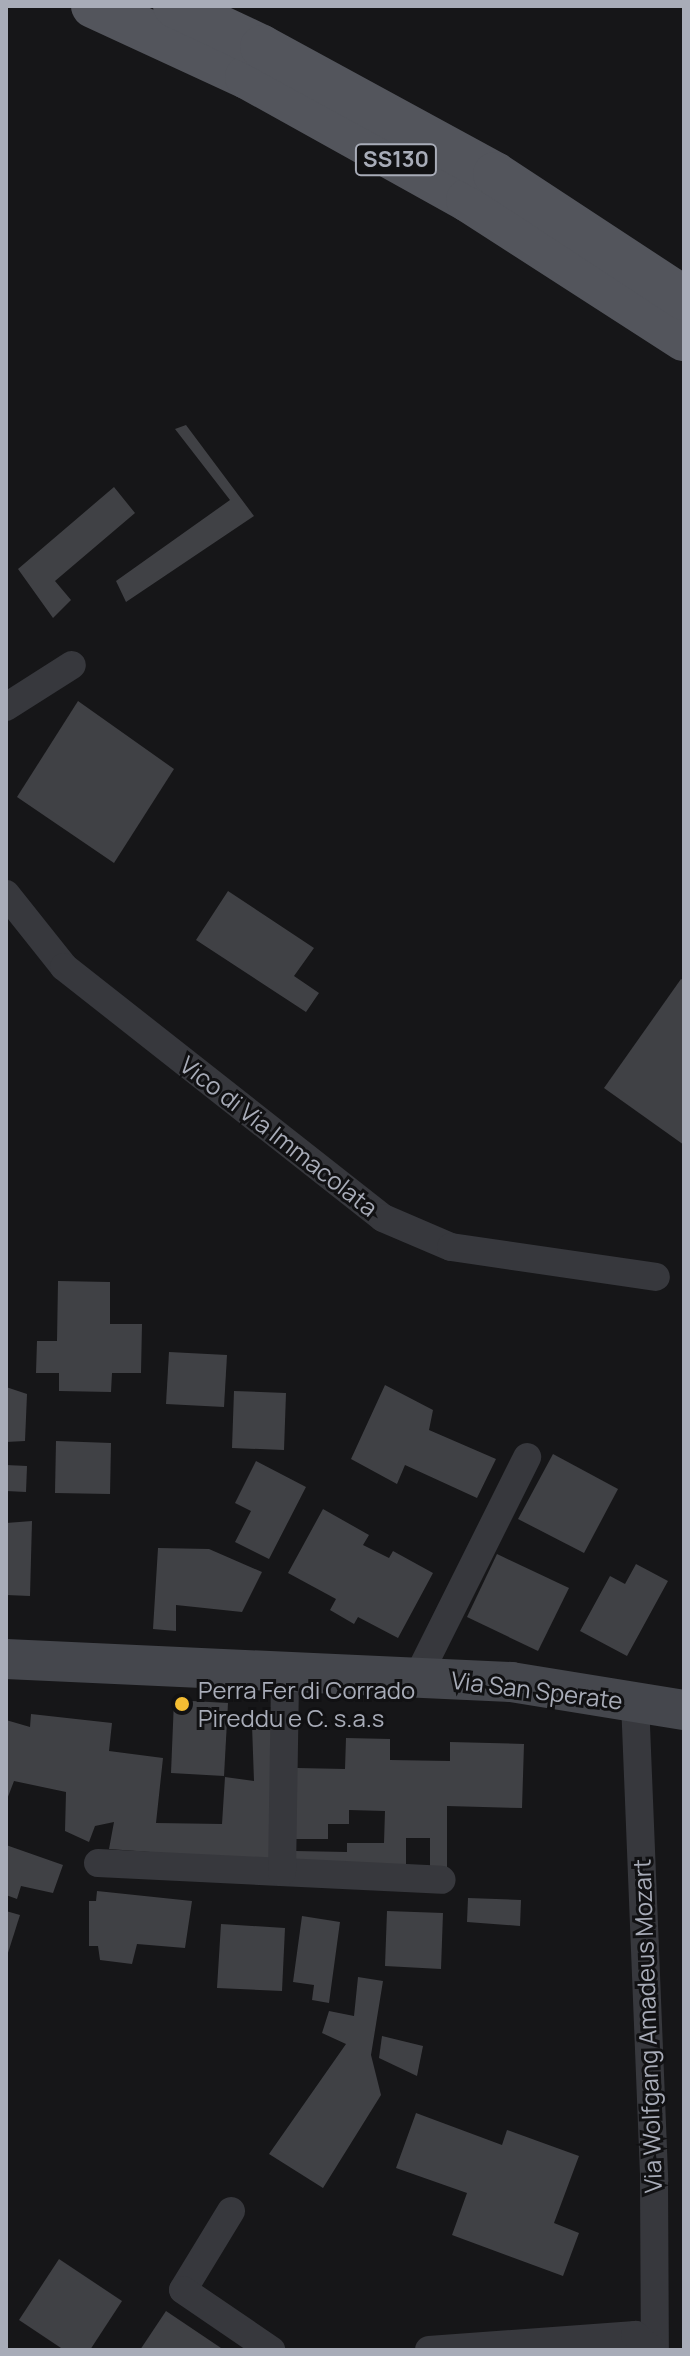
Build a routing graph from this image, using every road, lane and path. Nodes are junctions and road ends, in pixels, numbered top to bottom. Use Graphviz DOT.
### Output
graph roads {
  1 [pos="93,6"];
  2 [pos="175,6"];
  3 [pos="684,298"];
  4 [pos="684,339"];
  5 [pos="72,665"];
  6 [pos="6,707"];
  7 [pos="6,894"];
  8 [pos="656,1277"];
  9 [pos="527,1457"];
  10 [pos="6,1659"];
  11 [pos="285,1671"];
  12 [pos="417,1678"];
  13 [pos="635,1701"];
  14 [pos="684,1710"];
  15 [pos="98,1863"];
  16 [pos="282,1872"];
  17 [pos="442,1880"];
  18 [pos="231,2211"];
  19 [pos="271,2350"];
  20 [pos="429,2350"];
  21 [pos="654,2350"];
  1 -- 4 [label="main road, SS130"];
  2 -- 3 [label="main road, SS130"];
  5 -- 6 [label="street"];
  7 -- 8 [label="street, Vico di Via Immacolata"];
  9 -- 12 [label="street"];
  10 -- 11 [label="street, Via San Sperate"];
  11 -- 12 [label="street, Via San Sperate"];
  11 -- 16 [label="street"];
  12 -- 13 [label="street, Via San Sperate"];
  13 -- 14 [label="street, Via San Sperate"];
  13 -- 21 [label="street, Via Wolfgang Amadeus Mozart"];
  15 -- 16 [label="street"];
  16 -- 17 [label="street"];
  18 -- 19 [label="street"];
  20 -- 21 [label="street"];
}
